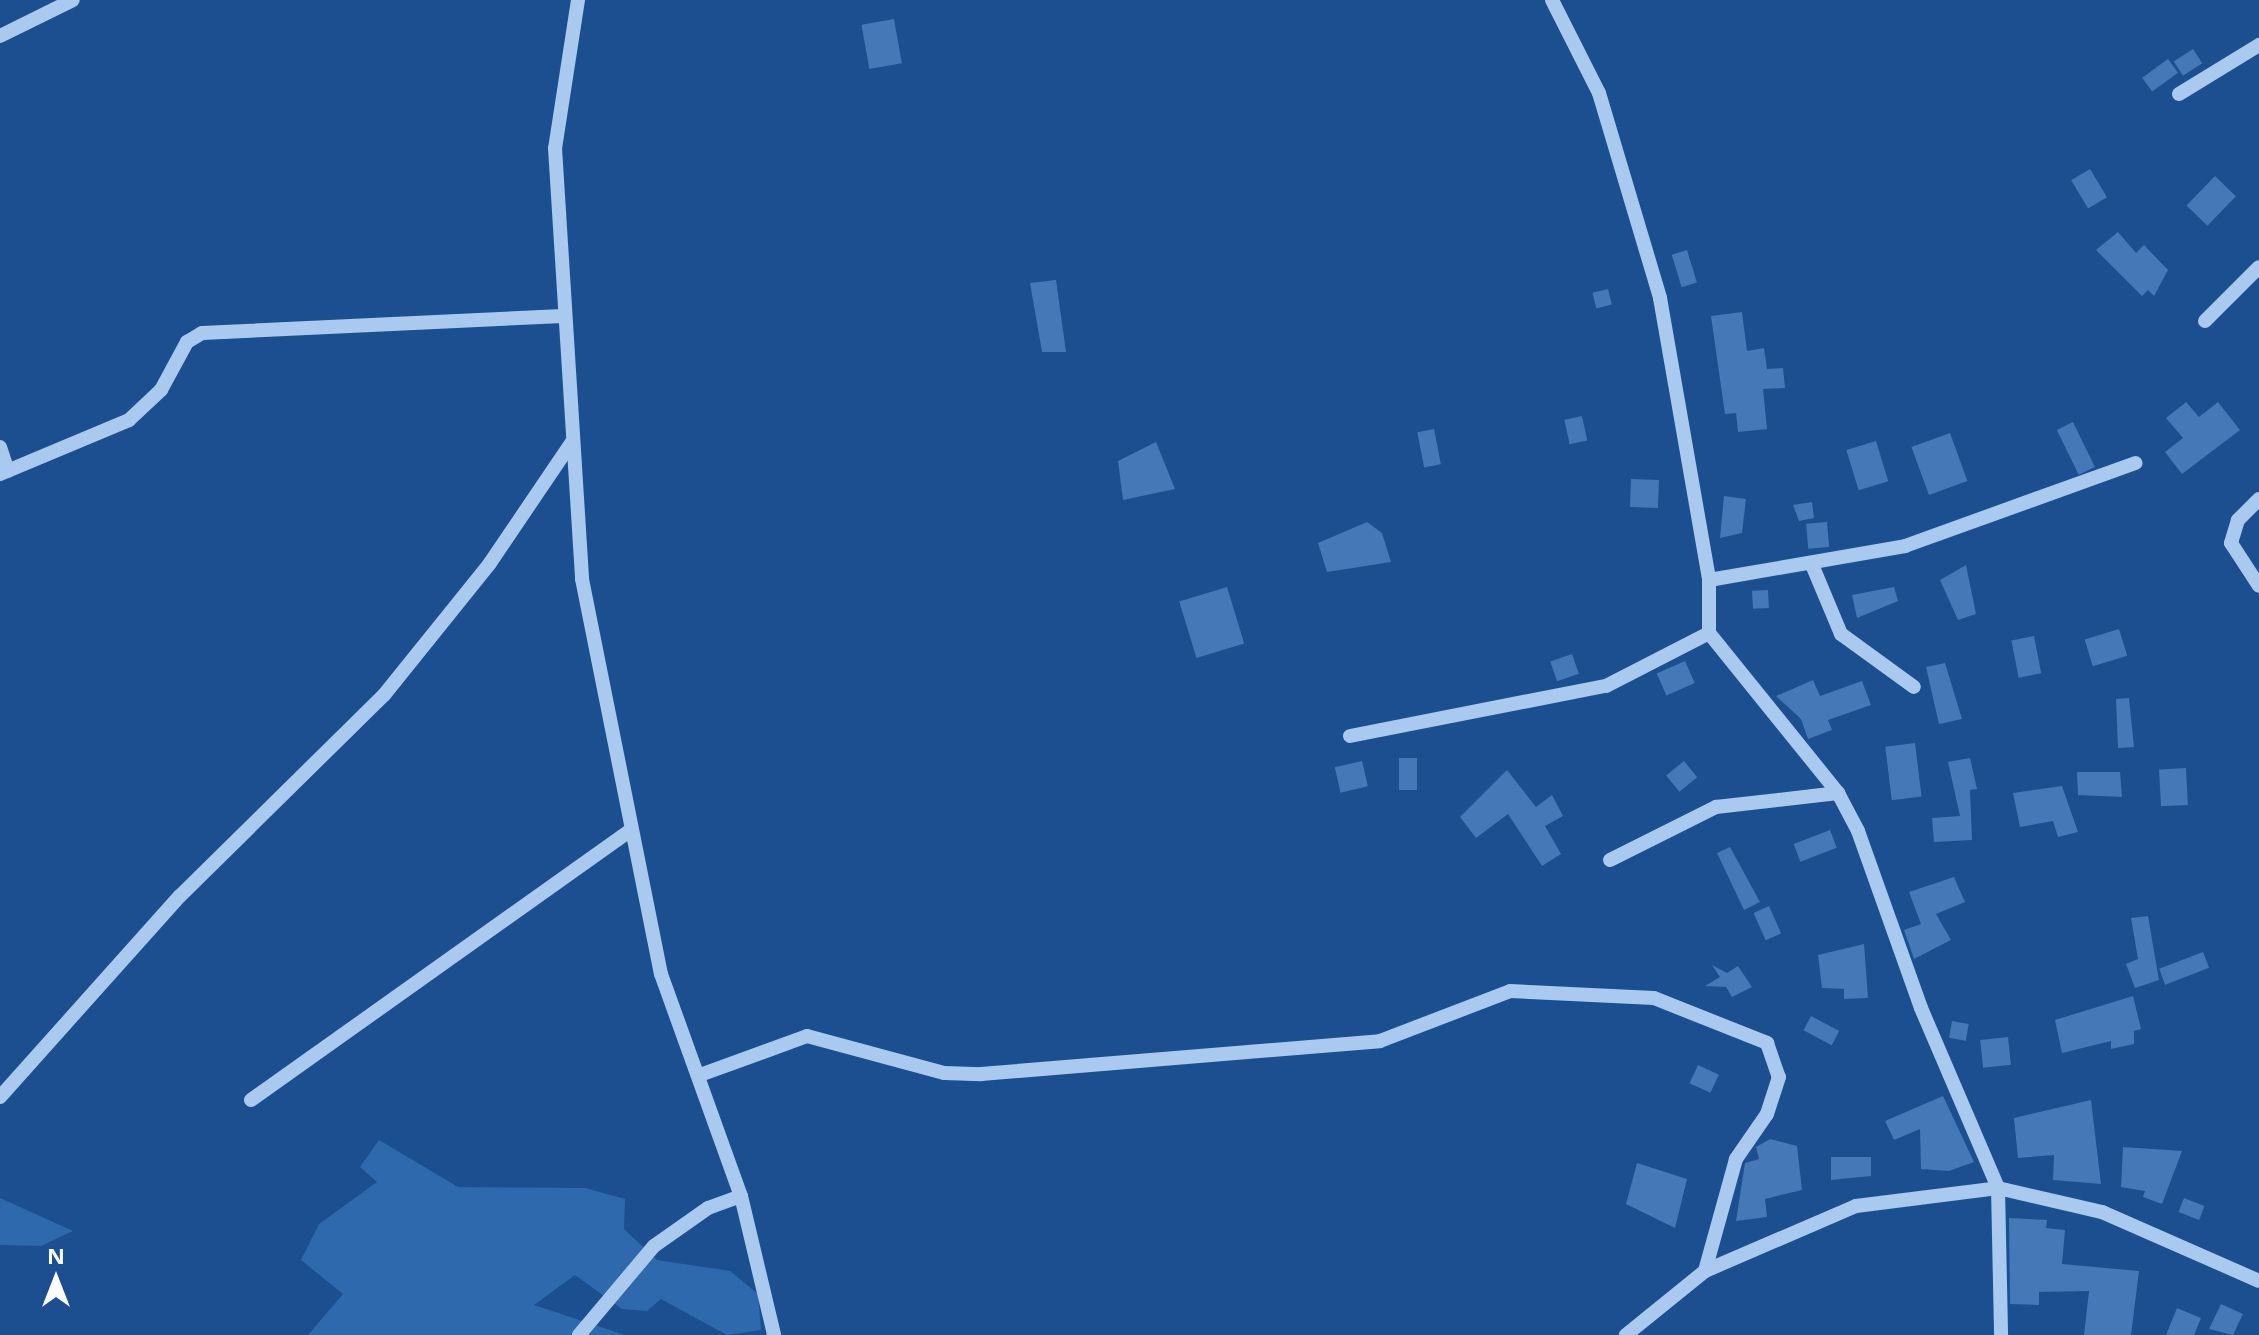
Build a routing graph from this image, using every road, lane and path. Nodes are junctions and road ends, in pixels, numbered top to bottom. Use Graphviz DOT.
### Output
graph roads {
  1 [pos="73,0"];
  2 [pos="578,0"];
  3 [pos="1552,0"];
  4 [pos="0,36"];
  5 [pos="2259,45"];
  6 [pos="2179,94"];
  7 [pos="2259,267"];
  8 [pos="563,316"];
  9 [pos="2205,321"];
  10 [pos="572,442"];
  11 [pos="0,447"];
  12 [pos="2135,463"];
  13 [pos="4,472"];
  14 [pos="2259,499"];
  15 [pos="1813,567"];
  16 [pos="1709,580"];
  17 [pos="2259,586"];
  18 [pos="1709,633"];
  19 [pos="1914,687"];
  20 [pos="1350,736"];
  21 [pos="1838,793"];
  22 [pos="628,832"];
  23 [pos="1610,860"];
  24 [pos="700,1075"];
  25 [pos="0,1097"];
  26 [pos="251,1100"];
  27 [pos="1998,1188"];
  28 [pos="741,1196"];
  29 [pos="1705,1271"];
  30 [pos="2259,1281"];
  31 [pos="579,1335"];
  32 [pos="774,1335"];
  33 [pos="1626,1335"];
  34 [pos="2001,1335"];
  1 -- 4 [label="street"];
  2 -- 8 [label="street"];
  3 -- 16 [label="street"];
  5 -- 6 [label="street"];
  7 -- 9 [label="street"];
  8 -- 10 [label="street"];
  8 -- 13 [label="street"];
  10 -- 22 [label="street"];
  10 -- 25 [label="street"];
  11 -- 13 [label="street"];
  12 -- 15 [label="street"];
  14 -- 17 [label="street"];
  15 -- 16 [label="street"];
  15 -- 19 [label="street"];
  16 -- 18 [label="street"];
  18 -- 20 [label="street"];
  18 -- 21 [label="street"];
  21 -- 23 [label="street"];
  21 -- 27 [label="street"];
  22 -- 24 [label="street"];
  22 -- 26 [label="street"];
  24 -- 28 [label="street"];
  24 -- 29 [label="street"];
  27 -- 29 [label="street"];
  27 -- 30 [label="street"];
  27 -- 34 [label="street"];
  28 -- 31 [label="street"];
  28 -- 32 [label="street"];
  29 -- 33 [label="street"];
}
